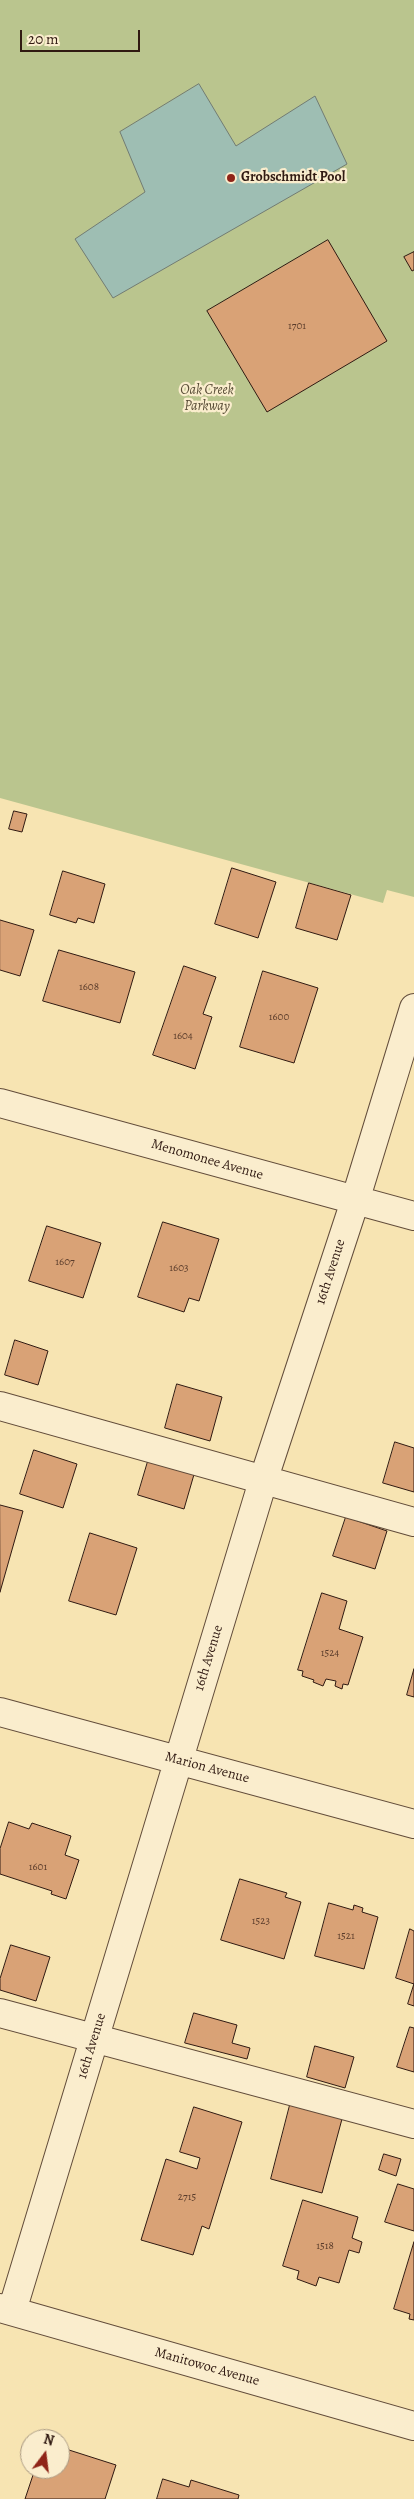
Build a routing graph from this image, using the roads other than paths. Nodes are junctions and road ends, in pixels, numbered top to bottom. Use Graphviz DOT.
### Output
graph roads {
  1 [pos="414,1008"];
  2 [pos="0,1103"];
  3 [pos="355,1200"];
  4 [pos="414,1216"];
  5 [pos="0,1406"];
  6 [pos="263,1481"];
  7 [pos="414,1522"];
  8 [pos="0,1712"];
  9 [pos="179,1760"];
  10 [pos="414,1824"];
  11 [pos="0,2014"];
  12 [pos="94,2039"];
  13 [pos="414,2124"];
  14 [pos="6,2310"];
  15 [pos="414,2426"];
  1 -- 3 [label="street, 16th Avenue"];
  2 -- 3 [label="street, Menomonee Avenue"];
  3 -- 4 [label="street, Menomonee Avenue"];
  3 -- 6 [label="street, 16th Avenue"];
  5 -- 6 [label="street"];
  6 -- 7 [label="street"];
  6 -- 9 [label="street, 16th Avenue"];
  8 -- 9 [label="street, Marion Avenue"];
  9 -- 10 [label="street, Marion Avenue"];
  9 -- 12 [label="street, 16th Avenue"];
  11 -- 12 [label="street"];
  12 -- 13 [label="street"];
  12 -- 14 [label="street, 16th Avenue"];
  14 -- 15 [label="street, Manitowoc Avenue"];
}
